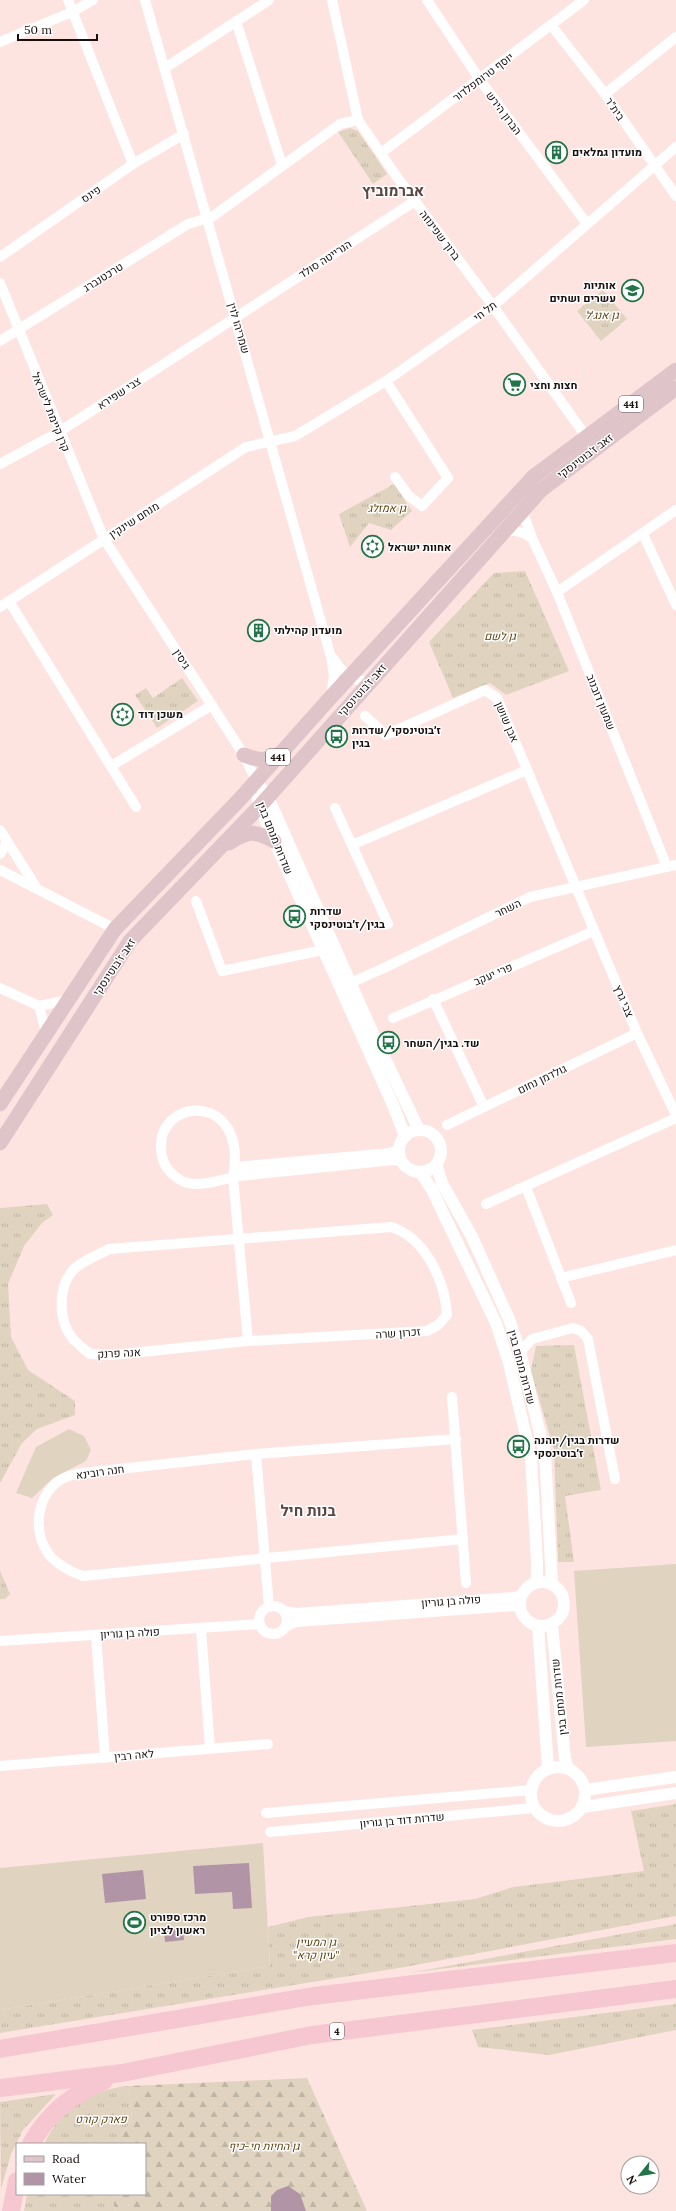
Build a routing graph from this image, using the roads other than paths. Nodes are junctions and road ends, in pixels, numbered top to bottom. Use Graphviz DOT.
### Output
graph roads {
  1 [pos="68,0"];
  2 [pos="93,0"];
  3 [pos="145,0"];
  4 [pos="269,0"];
  5 [pos="332,0"];
  6 [pos="427,0"];
  7 [pos="584,0"];
  8 [pos="72,12"];
  9 [pos="236,21"];
  10 [pos="551,25"];
  11 [pos="676,37"];
  12 [pos="0,42"];
  13 [pos="165,68"];
  14 [pos="480,80"];
  15 [pos="605,94"];
  16 [pos="358,120"];
  17 [pos="184,134"];
  18 [pos="676,147"];
  19 [pos="381,152"];
  20 [pos="133,164"];
  21 [pos="282,165"];
  22 [pos="653,165"];
  23 [pos="676,196"];
  24 [pos="415,201"];
  25 [pos="208,218"];
  26 [pos="587,224"];
  27 [pos="0,257"];
  28 [pos="0,283"];
  29 [pos="493,306"];
  30 [pos="236,316"];
  31 [pos="18,329"];
  32 [pos="0,341"];
  33 [pos="676,370"];
  34 [pos="386,381"];
  35 [pos="676,388"];
  36 [pos="59,432"];
  37 [pos="272,441"];
  38 [pos="590,443"];
  39 [pos="0,464"];
  40 [pos="395,477"];
  41 [pos="522,510"];
  42 [pos="676,510"];
  43 [pos="501,534"];
  44 [pos="643,534"];
  45 [pos="532,538"];
  46 [pos="104,539"];
  47 [pos="557,592"];
  48 [pos="9,601"];
  49 [pos="676,605"];
  50 [pos="0,607"];
  51 [pos="331,657"];
  52 [pos="349,677"];
  53 [pos="370,681"];
  54 [pos="331,697"];
  55 [pos="212,705"];
  56 [pos="365,716"];
  57 [pos="282,752"];
  58 [pos="244,755"];
  59 [pos="111,766"];
  60 [pos="527,770"];
  61 [pos="256,782"];
  62 [pos="264,802"];
  63 [pos="136,807"];
  64 [pos="335,808"];
  65 [pos="0,830"];
  66 [pos="274,841"];
  67 [pos="8,842"];
  68 [pos="352,845"];
  69 [pos="215,853"];
  70 [pos="0,854"];
  71 [pos="672,866"];
  72 [pos="0,870"];
  73 [pos="575,886"];
  74 [pos="36,887"];
  75 [pos="196,901"];
  76 [pos="388,924"];
  77 [pos="115,929"];
  78 [pos="594,931"];
  79 [pos="323,950"];
  80 [pos="350,983"];
  81 [pos="0,988"];
  82 [pos="433,999"];
  83 [pos="68,1000"];
  84 [pos="39,1006"];
  85 [pos="393,1018"];
  86 [pos="46,1032"];
  87 [pos="637,1033"];
  88 [pos="0,1104"];
  89 [pos="484,1107"];
  90 [pos="676,1115"];
  91 [pos="676,1118"];
  92 [pos="447,1125"];
  93 [pos="420,1130"];
  94 [pos="405,1136"];
  95 [pos="0,1143"];
  96 [pos="399,1156"];
  97 [pos="436,1165"];
  98 [pos="235,1167"];
  99 [pos="421,1173"];
  100 [pos="233,1177"];
  101 [pos="540,1180"];
  102 [pos="526,1187"];
  103 [pos="532,1202"];
  104 [pos="486,1204"];
  105 [pos="239,1239"];
  106 [pos="676,1250"];
  107 [pos="561,1278"];
  108 [pos="571,1303"];
  109 [pos="514,1334"];
  110 [pos="532,1339"];
  111 [pos="248,1341"];
  112 [pos="520,1352"];
  113 [pos="452,1397"];
  114 [pos="456,1439"];
  115 [pos="256,1454"];
  116 [pos="615,1479"];
  117 [pos="463,1539"];
  118 [pos="265,1557"];
  119 [pos="537,1582"];
  120 [pos="466,1583"];
  121 [pos="552,1584"];
  122 [pos="522,1594"];
  123 [pos="269,1607"];
  124 [pos="520,1607"];
  125 [pos="284,1611"];
  126 [pos="260,1624"];
  127 [pos="552,1625"];
  128 [pos="286,1626"];
  129 [pos="538,1626"];
  130 [pos="201,1629"];
  131 [pos="96,1635"];
  132 [pos="0,1642"];
  133 [pos="268,1744"];
  134 [pos="210,1749"];
  135 [pos="105,1758"];
  136 [pos="0,1766"];
  137 [pos="548,1768"];
  138 [pos="568,1768"];
  139 [pos="676,1777"];
  140 [pos="531,1790"];
  141 [pos="585,1790"];
  142 [pos="676,1793"];
  143 [pos="583,1806"];
  144 [pos="534,1808"];
  145 [pos="266,1812"];
  146 [pos="270,1832"];
  147 [pos="676,1953"];
  148 [pos="676,1989"];
  149 [pos="0,2049"];
  150 [pos="122,2073"];
  151 [pos="0,2088"];
  152 [pos="31,2143"];
  153 [pos="16,2186"];
  154 [pos="11,2211"];
  1 -- 8 [label="street"];
  2 -- 8 [label="street"];
  3 -- 13 [label="street, שמריהו לוין"];
  4 -- 9 [label="street"];
  5 -- 16 [label="street, ברוך שפינוזה"];
  6 -- 14 [label="street, הברון הירש"];
  7 -- 10 [label="street, יוסף טרומפלדור"];
  8 -- 12 [label="street"];
  8 -- 20 [label="street"];
  9 -- 13 [label="street"];
  9 -- 21 [label="street"];
  10 -- 14 [label="street, יוסף טרומפלדור"];
  10 -- 15 [label="street, בית\"ר"];
  11 -- 15 [label="street"];
  13 -- 17 [label="street, שמריהו לוין"];
  14 -- 19 [label="street, יוסף טרומפלדור"];
  14 -- 26 [label="street, הברון הירש"];
  15 -- 22 [label="street, בית\"ר"];
  16 -- 19 [label="street, ברוך שפינוזה"];
  16 -- 21 [label="street, טרכטנברג"];
  17 -- 20 [label="street, פינס"];
  17 -- 25 [label="street, שמריהו לוין"];
  18 -- 22 [label="street, תל חי"];
  19 -- 24 [label="street, ברוך שפינוזה"];
  20 -- 27 [label="street, פינס"];
  21 -- 25 [label="street, טרכטנברג"];
  22 -- 23 [label="street, בית\"ר"];
  22 -- 26 [label="street, תל חי"];
  24 -- 29 [label="street, ברוך שפינוזה"];
  24 -- 30 [label="street, הנרייטה סולד"];
  25 -- 30 [label="street, שמריהו לוין"];
  25 -- 31 [label="street, טרכטנברג"];
  26 -- 29 [label="street, תל חי"];
  28 -- 31 [label="street, קרן קיימת לישראל"];
  29 -- 34 [label="street, תל חי"];
  29 -- 38 [label="street, ברוך שפינוזה"];
  30 -- 36 [label="street, צבי שפירא"];
  30 -- 37 [label="street, שמריהו לוין"];
  31 -- 32 [label="street, טרכטנברג"];
  31 -- 36 [label="street, קרן קיימת לישראל"];
  33 -- 38 [label="main road, זאב ז'בוטינסקי / 441"];
  34 -- 37 [label="street, תל חי"];
  34 -- 40 [label="street"];
  35 -- 38 [label="main road, זאב ז'בוטינסקי / 441"];
  36 -- 39 [label="street, צבי שפירא"];
  36 -- 46 [label="street, קרן קיימת לישראל"];
  37 -- 46 [label="street, מנחם שינקין"];
  37 -- 51 [label="street, שמריהו לוין"];
  38 -- 41 [label="main road, זאב ז'בוטינסקי / 441"];
  38 -- 52 [label="main road, זאב ז'בוטינסקי / 441"];
  41 -- 43 [label="main road, זאב ז'בוטינסקי / 441"];
  41 -- 45 [label="street, שמעון דובנוב"];
  42 -- 44 [label="street"];
  43 -- 45 [label="street"];
  43 -- 53 [label="main road, זאב ז'בוטינסקי / 441"];
  44 -- 47 [label="street"];
  44 -- 49 [label="street"];
  45 -- 47 [label="street, שמעון דובנוב"];
  46 -- 48 [label="street, מנחם שינקין"];
  46 -- 55 [label="street, גיסין"];
  47 -- 71 [label="street, שמעון דובנוב"];
  48 -- 50 [label="street, מנחם שינקין"];
  48 -- 59 [label="street"];
  51 -- 52 [label="street, שמריהו לוין"];
  51 -- 54 [label="street, שמריהו לוין"];
  52 -- 53 [label="street"];
  52 -- 54 [label="main road, זאב ז'בוטינסקי / 441"];
  53 -- 62 [label="main road, זאב ז'בוטינסקי / 441"];
  54 -- 57 [label="main road, זאב ז'בוטינסקי / 441"];
  55 -- 58 [label="street, גיסין"];
  55 -- 59 [label="street"];
  56 -- 60 [label="street, אבן שושן"];
  57 -- 58 [label="main road"];
  57 -- 61 [label="main road, זאב ז'בוטינסקי / 441"];
  58 -- 61 [label="street, גיסין"];
  59 -- 63 [label="street"];
  60 -- 68 [label="street"];
  60 -- 73 [label="street, אבן שושן"];
  61 -- 62 [label="street, שדרות מנחם בגין"];
  61 -- 77 [label="main road, זאב ז'בוטינסקי / 441"];
  62 -- 66 [label="street, שדרות מנחם בגין"];
  62 -- 69 [label="main road, זאב ז'בוטינסקי / 441"];
  62 -- 80 [label="street, שדרות מנחם בגין"];
  64 -- 68 [label="street"];
  65 -- 67 [label="street"];
  66 -- 69 [label="main road"];
  66 -- 79 [label="street, שדרות מנחם בגין"];
  67 -- 70 [label="street"];
  67 -- 74 [label="street"];
  68 -- 76 [label="street"];
  69 -- 95 [label="main road, זאב ז'בוטינסקי / 441"];
  71 -- 73 [label="street, השחר"];
  72 -- 74 [label="street"];
  73 -- 78 [label="street, צבי גרץ"];
  73 -- 80 [label="street, השחר"];
  74 -- 77 [label="street"];
  75 -- 79 [label="street"];
  77 -- 83 [label="main road, זאב ז'בוטינסקי / 441"];
  78 -- 82 [label="street, פרי יעקב"];
  78 -- 87 [label="street, צבי גרץ"];
  79 -- 94 [label="street, שדרות מנחם בגין"];
  80 -- 93 [label="street, שדרות מנחם בגין"];
  81 -- 84 [label="street"];
  82 -- 85 [label="street, פרי יעקב"];
  82 -- 89 [label="street"];
  83 -- 84 [label="street"];
  83 -- 86 [label="main road, זאב ז'בוטינסקי / 441"];
  84 -- 86 [label="street"];
  86 -- 88 [label="main road, זאב ז'בוטינסקי / 441"];
  87 -- 89 [label="street, גולדמן נחום"];
  87 -- 90 [label="street, צבי גרץ"];
  89 -- 92 [label="street, גולדמן נחום"];
  91 -- 101 [label="street"];
  93 -- 94 [label="street"];
  93 -- 97 [label="street"];
  94 -- 96 [label="street"];
  96 -- 98 [label="street"];
  96 -- 99 [label="street"];
  96 -- 100 [label="street"];
  97 -- 99 [label="street"];
  97 -- 109 [label="street, שדרות מנחם בגין"];
  98 -- 100 [label="street"];
  98 -- 100 [label="street"];
  99 -- 119 [label="street, שדרות מנחם בגין"];
  100 -- 105 [label="street"];
  101 -- 102 [label="street"];
  101 -- 103 [label="street"];
  102 -- 103 [label="street"];
  102 -- 104 [label="street"];
  103 -- 107 [label="street"];
  105 -- 111 [label="street"];
  105 -- 111 [label="street, אנה פרנק"];
  105 -- 111 [label="street, זכרון שרה"];
  106 -- 107 [label="street"];
  107 -- 108 [label="street"];
  109 -- 110 [label="street"];
  109 -- 112 [label="street, שדרות מנחם בגין"];
  110 -- 112 [label="street"];
  110 -- 116 [label="street"];
  112 -- 121 [label="street, שדרות מנחם בגין"];
  113 -- 114 [label="street"];
  114 -- 115 [label="street, חנה רובינא"];
  114 -- 117 [label="street"];
  115 -- 118 [label="street"];
  115 -- 118 [label="street, חנה רובינא"];
  117 -- 118 [label="street, חנה רובינא"];
  117 -- 120 [label="street"];
  118 -- 123 [label="street"];
  119 -- 121 [label="street"];
  119 -- 122 [label="street"];
  121 -- 127 [label="street"];
  122 -- 124 [label="street"];
  122 -- 125 [label="street, פולה בן גוריון"];
  123 -- 125 [label="street"];
  123 -- 126 [label="street"];
  124 -- 128 [label="street, פולה בן גוריון"];
  124 -- 129 [label="street"];
  125 -- 128 [label="street"];
  126 -- 128 [label="street"];
  126 -- 130 [label="street, פולה בן גוריון"];
  127 -- 129 [label="street"];
  127 -- 138 [label="street, שדרות מנחם בגין"];
  129 -- 137 [label="street, שדרות מנחם בגין"];
  130 -- 131 [label="street, פולה בן גוריון"];
  130 -- 134 [label="street"];
  131 -- 132 [label="street, פולה בן גוריון"];
  131 -- 135 [label="street"];
  133 -- 134 [label="street, לאה רבין"];
  134 -- 135 [label="street, לאה רבין"];
  135 -- 136 [label="street, לאה רבין"];
  137 -- 138 [label="street"];
  137 -- 140 [label="street"];
  138 -- 141 [label="street"];
  139 -- 141 [label="street"];
  140 -- 144 [label="street"];
  140 -- 145 [label="street, שדרות דוד בן גוריון"];
  141 -- 143 [label="street"];
  142 -- 143 [label="street"];
  143 -- 144 [label="street"];
  144 -- 146 [label="street, שדרות דוד בן גוריון"];
  147 -- 149 [label="highway"];
  148 -- 150 [label="highway, 4"];
  150 -- 151 [label="highway, 4"];
  150 -- 152 [label="highway"];
  153 -- 154 [label="highway"];
}
